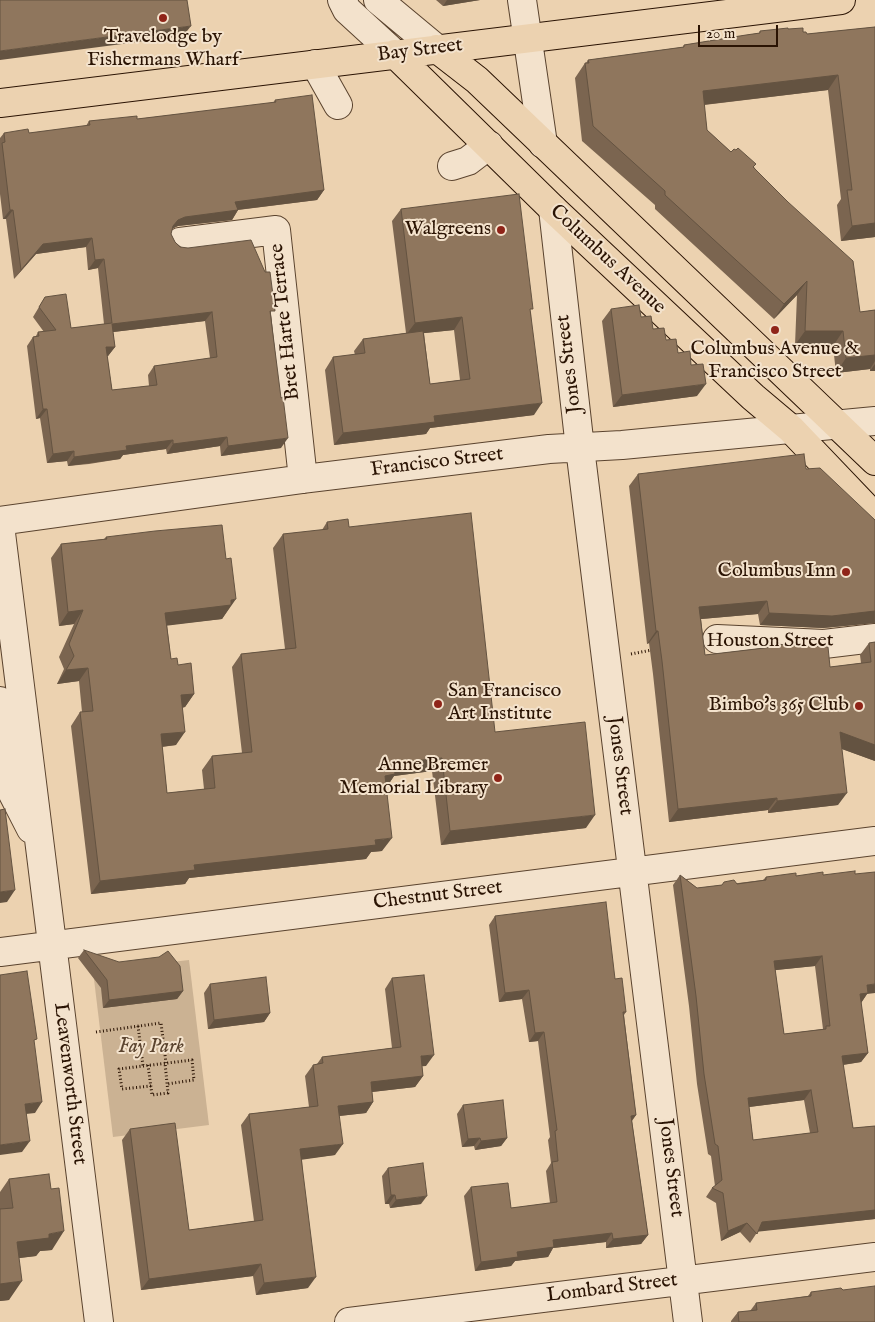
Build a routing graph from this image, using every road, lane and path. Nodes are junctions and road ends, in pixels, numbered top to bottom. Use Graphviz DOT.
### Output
graph roads {
  1 [pos="342,0"];
  2 [pos="378,0"];
  3 [pos="522,0"];
  4 [pos="840,0"];
  5 [pos="527,38"];
  6 [pos="437,49"];
  7 [pos="396,54"];
  8 [pos="315,64"];
  9 [pos="0,103"];
  10 [pos="338,105"];
  11 [pos="543,144"];
  12 [pos="489,145"];
  13 [pos="452,166"];
  14 [pos="552,209"];
  15 [pos="180,242"];
  16 [pos="875,421"];
  17 [pos="837,426"];
  18 [pos="791,429"];
  19 [pos="580,448"];
  20 [pos="875,461"];
  21 [pos="303,479"];
  22 [pos="875,517"];
  23 [pos="0,521"];
  24 [pos="0,525"];
  25 [pos="875,638"];
  26 [pos="717,639"];
  27 [pos="654,650"];
  28 [pos="606,658"];
  29 [pos="0,701"];
  30 [pos="875,841"];
  31 [pos="40,846"];
  32 [pos="633,872"];
  33 [pos="52,945"];
  34 [pos="0,952"];
  35 [pos="138,1026"];
  36 [pos="96,1032"];
  37 [pos="165,1063"];
  38 [pos="148,1065"];
  39 [pos="143,1066"];
  40 [pos="167,1084"];
  41 [pos="151,1086"];
  42 [pos="875,1257"];
  43 [pos="683,1280"];
  44 [pos="99,1322"];
  45 [pos="349,1322"];
  46 [pos="688,1322"];
  1 -- 7 [label="street, Columbus Avenue"];
  2 -- 6 [label="street, Columbus Avenue"];
  3 -- 5 [label="street"];
  4 -- 5 [label="main road, Bay Street"];
  5 -- 6 [label="main road, Bay Street"];
  5 -- 11 [label="street"];
  6 -- 7 [label="main road, Bay Street"];
  6 -- 11 [label="main road, Columbus Avenue"];
  7 -- 8 [label="main road, Bay Street"];
  7 -- 12 [label="main road, Columbus Avenue"];
  8 -- 9 [label="main road, Bay Street"];
  8 -- 10 [label="street"];
  11 -- 17 [label="main road, Columbus Avenue"];
  12 -- 13 [label="street"];
  12 -- 14 [label="main road, Columbus Avenue"];
  14 -- 18 [label="main road, Columbus Avenue"];
  14 -- 19 [label="street, Jones Street"];
  15 -- 21 [label="street, Bret Harte Terrace"];
  16 -- 17 [label="street, Francisco Street"];
  17 -- 18 [label="street, Francisco Street"];
  17 -- 20 [label="main road, Columbus Avenue"];
  18 -- 19 [label="street, Francisco Street"];
  18 -- 22 [label="main road, Columbus Avenue"];
  19 -- 21 [label="street, Francisco Street"];
  19 -- 28 [label="street, Jones Street"];
  21 -- 23 [label="street, Francisco Street"];
  24 -- 31 [label="street, Leavenworth Street"];
  25 -- 26 [label="street, Houston Street"];
  27 -- 28 [label="path"];
  28 -- 32 [label="street, Jones Street"];
  29 -- 31 [label="street, Leavenworth Street"];
  30 -- 32 [label="street, Chestnut Street"];
  31 -- 33 [label="street, Leavenworth Street"];
  32 -- 33 [label="street, Chestnut Street"];
  32 -- 43 [label="street, Jones Street"];
  33 -- 34 [label="street, Chestnut Street"];
  33 -- 44 [label="street, Leavenworth Street"];
  35 -- 36 [label="path"];
  35 -- 37 [label="path"];
  35 -- 39 [label="path"];
  37 -- 38 [label="path"];
  37 -- 40 [label="path"];
  37 -- 40 [label="path"];
  38 -- 39 [label="path"];
  38 -- 41 [label="path"];
  39 -- 41 [label="path"];
  40 -- 41 [label="path"];
  42 -- 43 [label="street, Lombard Street"];
  43 -- 45 [label="street, Lombard Street"];
  43 -- 46 [label="street, Jones Street"];
}
